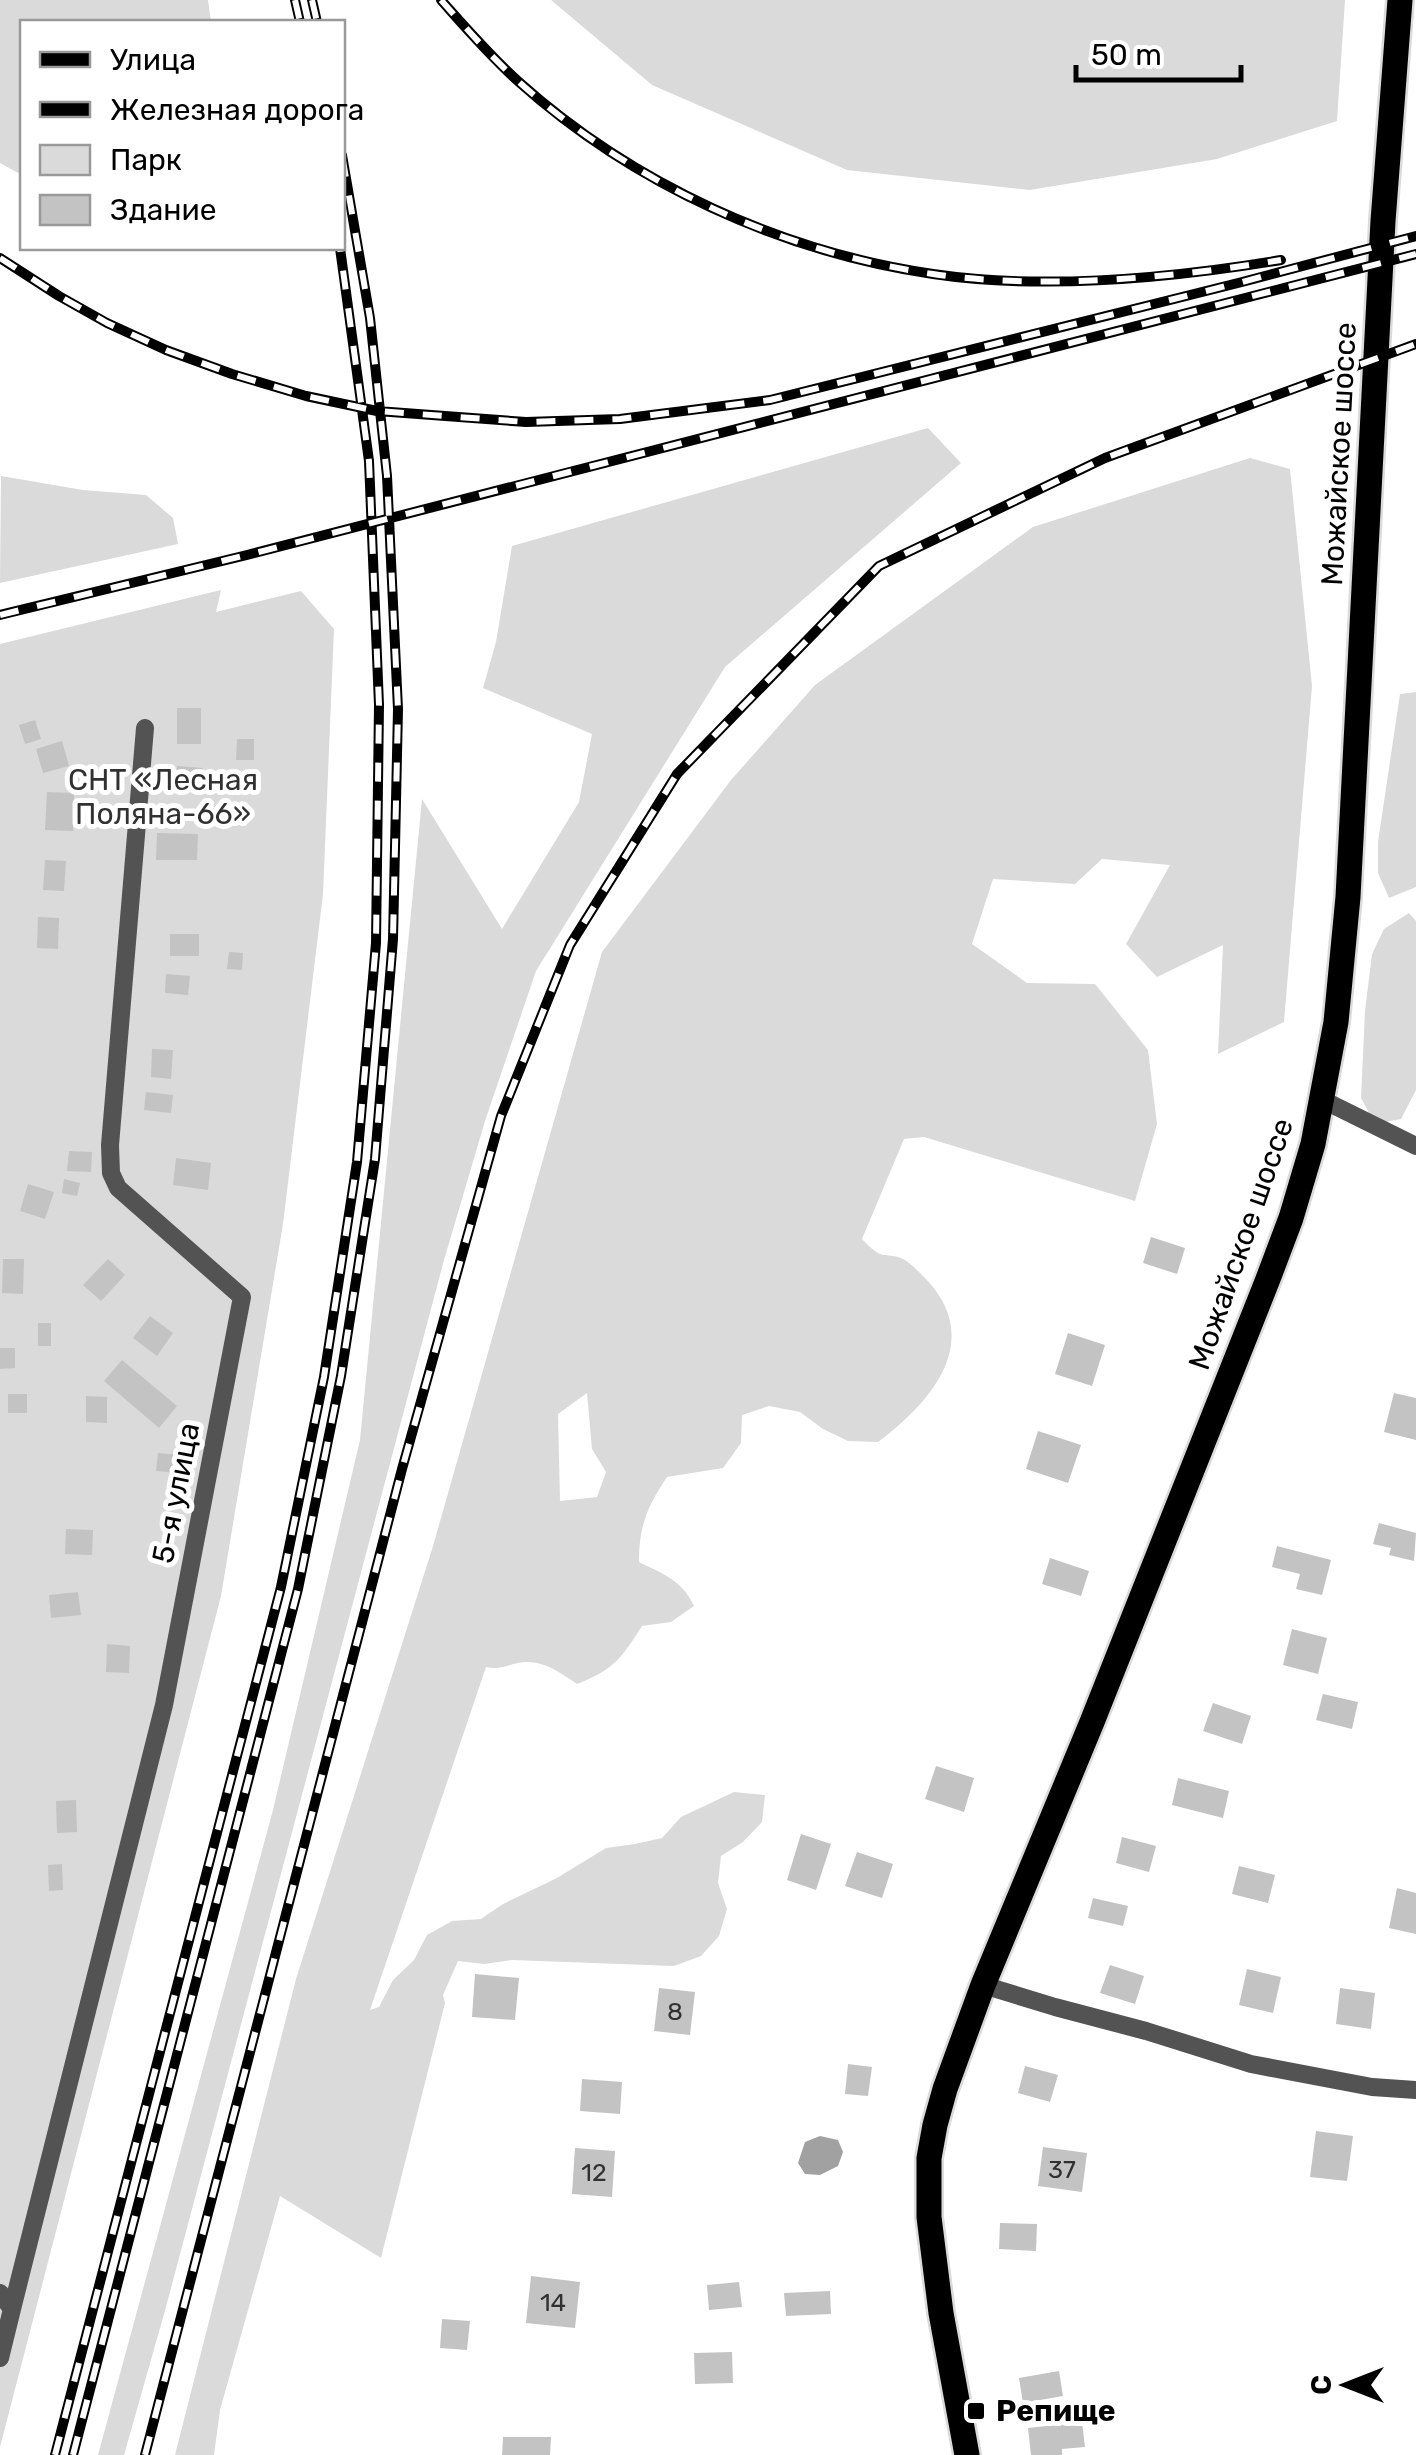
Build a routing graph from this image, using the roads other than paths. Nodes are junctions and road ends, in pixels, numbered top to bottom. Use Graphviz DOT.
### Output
graph roads {
  1 [pos="1400,0"];
  2 [pos="145,728"];
  3 [pos="1323,1100"];
  4 [pos="1416,1146"];
  5 [pos="983,1984"];
  6 [pos="1416,2090"];
  7 [pos="0,2293"];
  8 [pos="12,2309"];
  9 [pos="0,2358"];
  10 [pos="968,2455"];
  1 -- 3 [label="main road, Можайское шоссе"];
  2 -- 8 [label="street, 5-я улица"];
  3 -- 4 [label="street"];
  3 -- 5 [label="main road, Можайское шоссе"];
  5 -- 6 [label="street"];
  5 -- 10 [label="main road, Можайское шоссе"];
  7 -- 8 [label="street"];
  8 -- 9 [label="street"];
}
